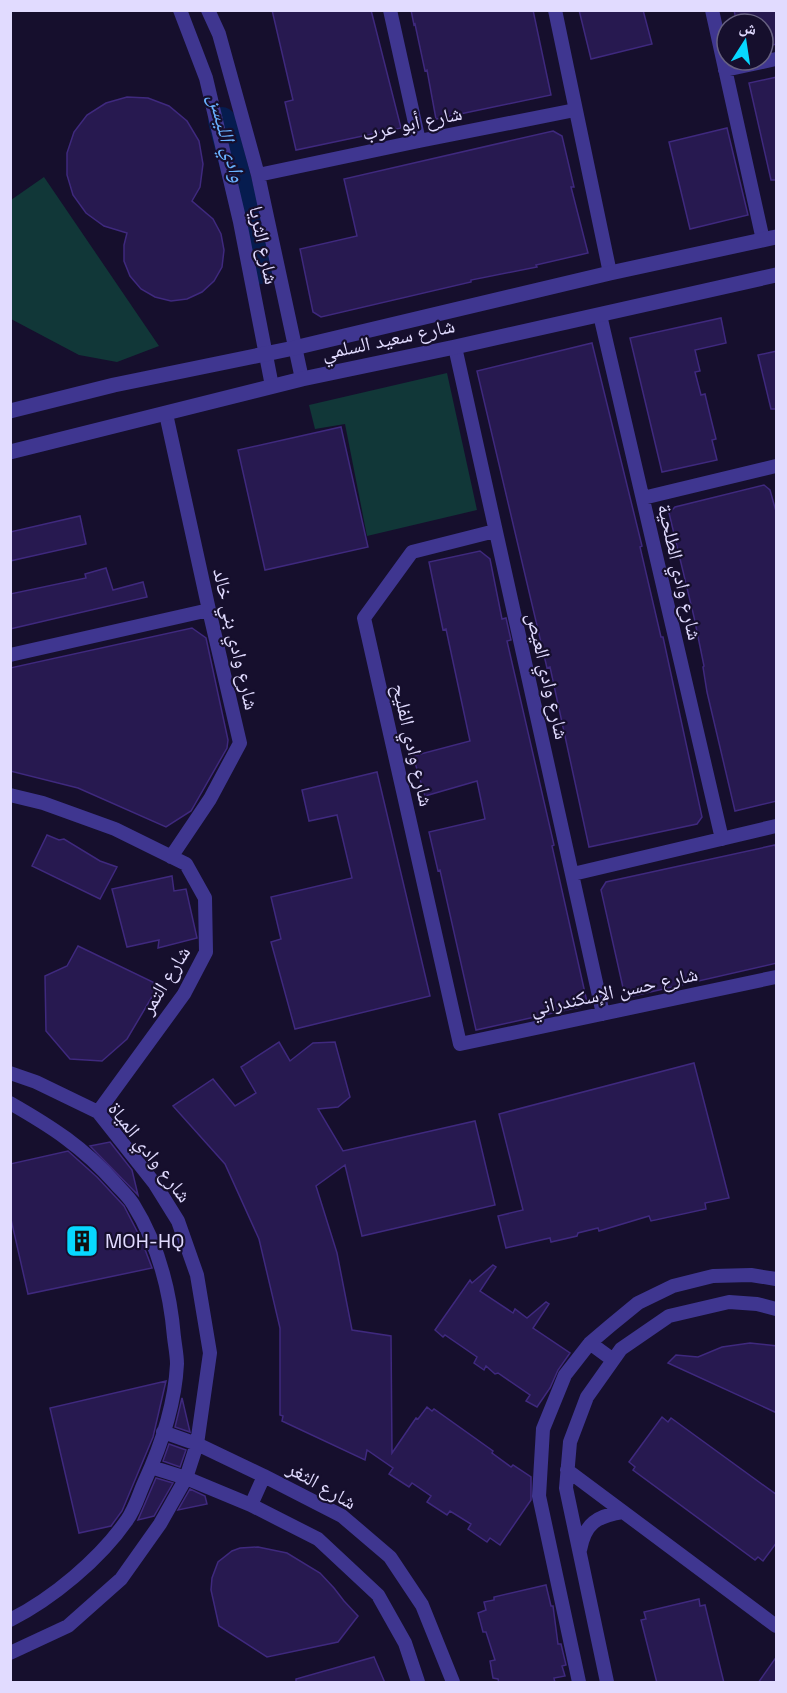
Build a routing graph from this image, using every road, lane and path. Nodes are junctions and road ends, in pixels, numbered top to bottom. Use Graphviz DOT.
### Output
graph roads {
  1 [pos="180,10"];
  2 [pos="208,10"];
  3 [pos="390,10"];
  4 [pos="555,10"];
  5 [pos="726,72"];
  6 [pos="575,110"];
  7 [pos="419,141"];
  8 [pos="258,176"];
  9 [pos="770,238"];
  10 [pos="610,273"];
  11 [pos="777,275"];
  12 [pos="600,315"];
  13 [pos="455,347"];
  14 [pos="294,348"];
  15 [pos="266,353"];
  16 [pos="302,379"];
  17 [pos="272,386"];
  18 [pos="10,411"];
  19 [pos="166,414"];
  20 [pos="10,452"];
  21 [pos="777,466"];
  22 [pos="643,498"];
  23 [pos="495,531"];
  24 [pos="208,610"];
  25 [pos="10,655"];
  26 [pos="10,795"];
  27 [pos="777,826"];
  28 [pos="722,838"];
  29 [pos="171,857"];
  30 [pos="573,874"];
  31 [pos="777,977"];
  32 [pos="603,1014"];
  33 [pos="460,1044"];
  34 [pos="10,1073"];
  35 [pos="10,1103"];
  36 [pos="98,1112"];
  37 [pos="777,1279"];
  38 [pos="777,1309"];
  39 [pos="590,1343"];
  40 [pos="613,1360"];
  41 [pos="163,1432"];
  42 [pos="197,1444"];
  43 [pos="151,1467"];
  44 [pos="567,1470"];
  45 [pos="264,1476"];
  46 [pos="186,1478"];
  47 [pos="251,1505"];
  48 [pos="623,1512"];
  49 [pos="579,1552"];
  50 [pos="10,1620"];
  51 [pos="777,1626"];
  52 [pos="10,1653"];
  53 [pos="418,1683"];
  54 [pos="453,1683"];
  55 [pos="579,1683"];
  56 [pos="607,1683"];
  1 -- 15 [label="street, شارع الثريا"];
  2 -- 8 [label="street, شارع الثريا"];
  3 -- 7 [label="street"];
  4 -- 6 [label="street"];
  5 -- 9 [label="street"];
  6 -- 7 [label="street, شارع أبو عرب"];
  6 -- 10 [label="street"];
  7 -- 8 [label="street, شارع أبو عرب"];
  8 -- 14 [label="street, شارع الثريا"];
  9 -- 10 [label="street, شارع سعيد السلمي"];
  10 -- 14 [label="street, شارع سعيد السلمي"];
  11 -- 12 [label="street, شارع سعيد السلمي"];
  12 -- 13 [label="street, شارع سعيد السلمي"];
  12 -- 22 [label="street, شارع وادي الطلحية"];
  13 -- 16 [label="street, شارع سعيد السلمي"];
  13 -- 23 [label="street, شارع وادي العيص"];
  14 -- 15 [label="street, شارع سعيد السلمي"];
  14 -- 16 [label="street, شارع الثريا"];
  15 -- 17 [label="street, شارع الثريا"];
  15 -- 18 [label="street, شارع سعيد السلمي"];
  16 -- 17 [label="street, شارع سعيد السلمي"];
  17 -- 19 [label="street, شارع سعيد السلمي"];
  19 -- 20 [label="street, شارع سعيد السلمي"];
  19 -- 24 [label="street, شارع وادي بني خالد"];
  21 -- 22 [label="street"];
  22 -- 28 [label="street, شارع وادي الطلحية"];
  23 -- 30 [label="street, شارع وادي العيص"];
  23 -- 33 [label="street, شارع وادي الفليح"];
  24 -- 25 [label="street"];
  24 -- 29 [label="street, شارع وادي بني خالد"];
  26 -- 29 [label="street, شارع التمر"];
  27 -- 28 [label="street"];
  28 -- 30 [label="street"];
  29 -- 36 [label="street, شارع التمر"];
  30 -- 32 [label="street, شارع وادي العيص"];
  31 -- 32 [label="street, شارع حسن الإسكندراني"];
  32 -- 33 [label="street, شارع حسن الإسكندراني"];
  34 -- 36 [label="street, شارع وادي المياة"];
  35 -- 41 [label="street"];
  36 -- 42 [label="street, شارع وادي المياة"];
  37 -- 39 [label="street"];
  38 -- 40 [label="street"];
  39 -- 40 [label="street"];
  39 -- 55 [label="street"];
  40 -- 44 [label="street"];
  41 -- 42 [label="street, شارع الثغر"];
  41 -- 43 [label="street"];
  42 -- 45 [label="street, شارع الثغر"];
  42 -- 46 [label="street, شارع وادي المياة"];
  43 -- 46 [label="street"];
  43 -- 50 [label="street"];
  44 -- 48 [label="street"];
  44 -- 49 [label="street"];
  45 -- 47 [label="street"];
  45 -- 54 [label="street, شارع الثغر"];
  46 -- 47 [label="street"];
  46 -- 52 [label="street, شارع وادي المياة"];
  47 -- 53 [label="street"];
  48 -- 49 [label="street"];
  48 -- 51 [label="street"];
  49 -- 56 [label="street"];
}
